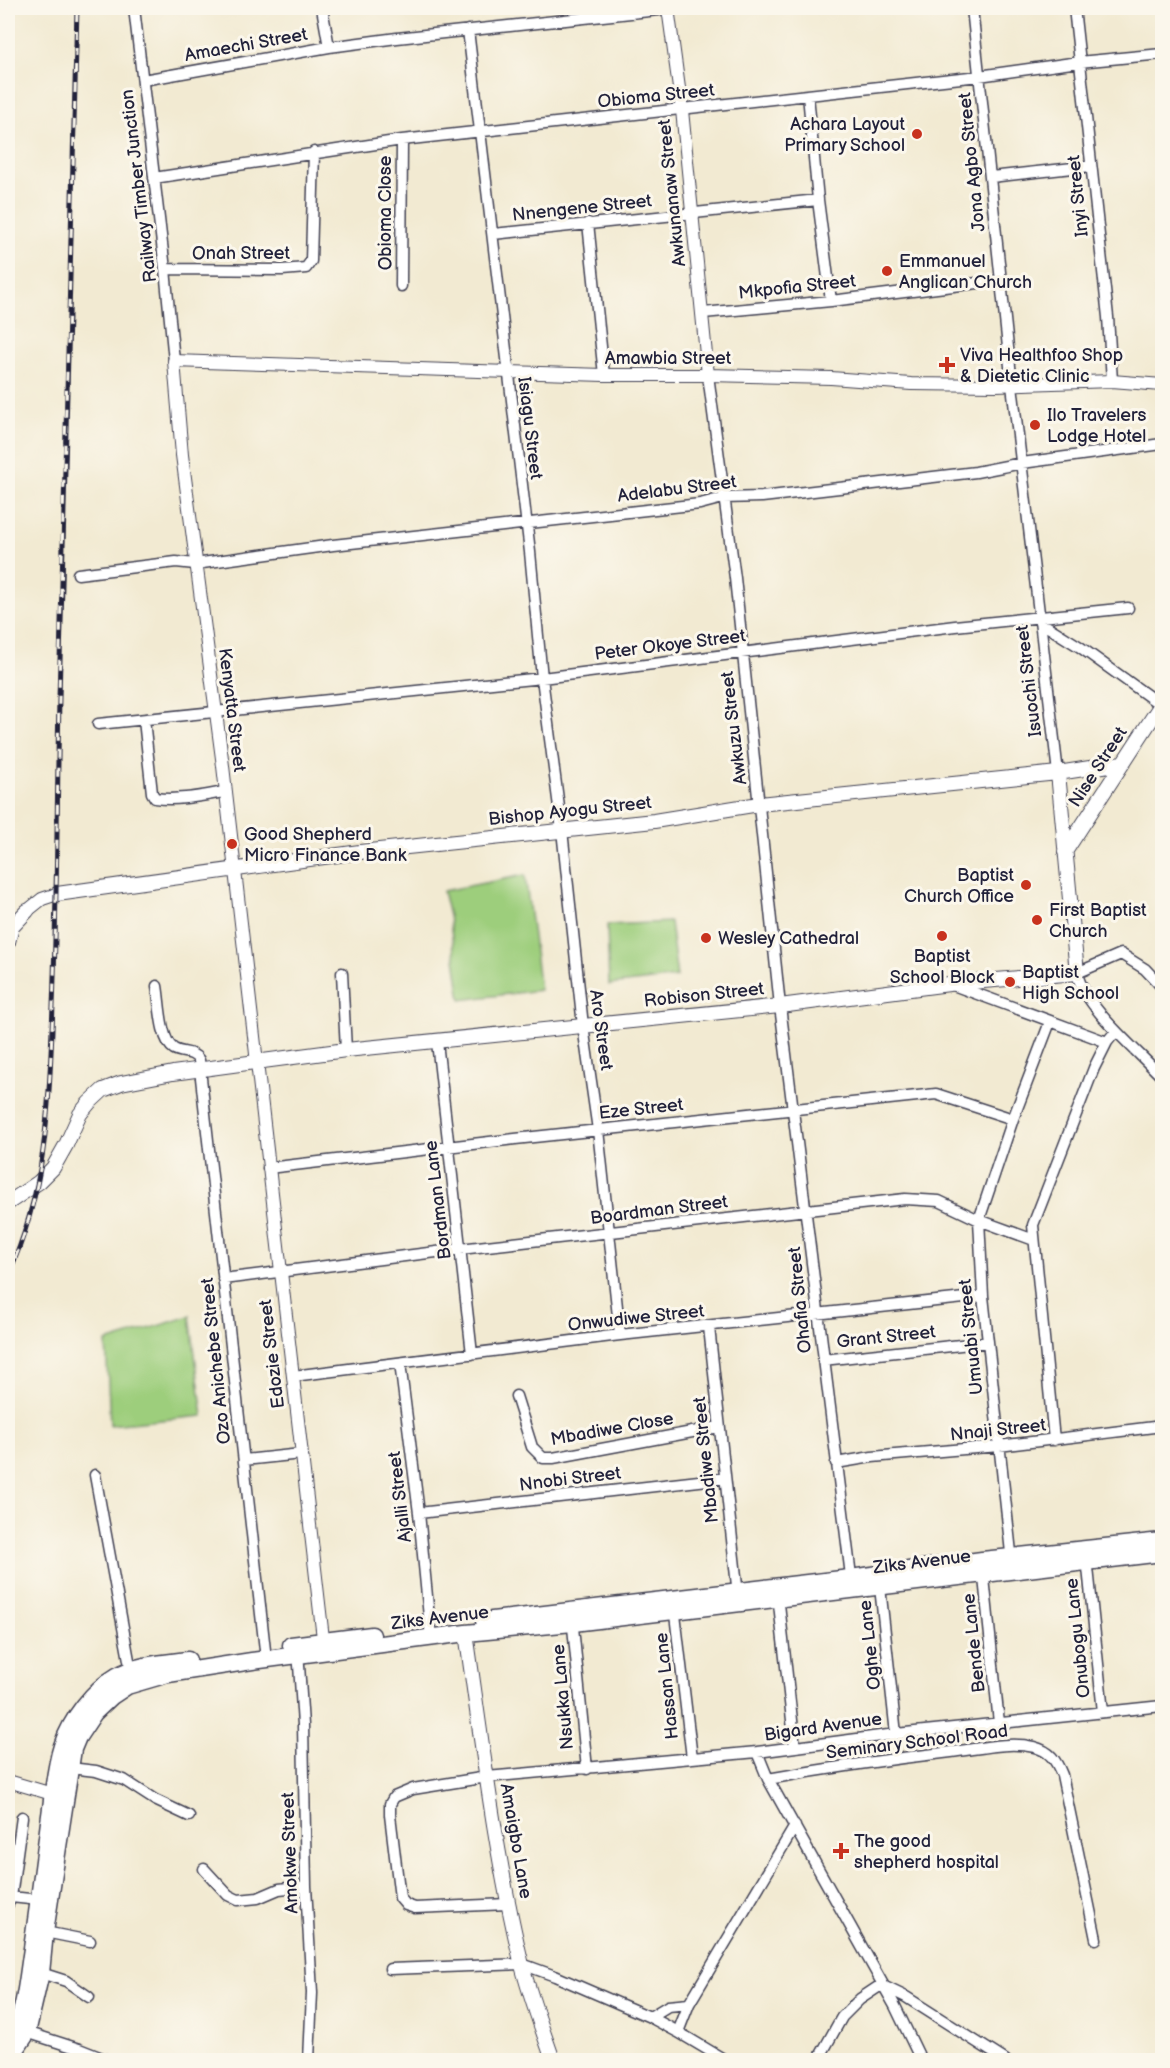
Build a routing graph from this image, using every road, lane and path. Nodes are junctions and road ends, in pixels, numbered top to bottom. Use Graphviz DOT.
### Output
graph roads {
  1 [pos="134,8"];
  2 [pos="322,8"];
  3 [pos="671,8"];
  4 [pos="972,8"];
  5 [pos="1074,8"];
  6 [pos="468,30"];
  7 [pos="329,47"];
  8 [pos="1162,54"];
  9 [pos="1079,62"];
  10 [pos="979,76"];
  11 [pos="143,80"];
  12 [pos="808,95"];
  13 [pos="681,110"];
  14 [pos="479,132"];
  15 [pos="402,140"];
  16 [pos="314,152"];
  17 [pos="1091,166"];
  18 [pos="991,177"];
  19 [pos="154,178"];
  20 [pos="818,200"];
  21 [pos="692,212"];
  22 [pos="588,223"];
  23 [pos="493,234"];
  24 [pos="165,269"];
  25 [pos="1002,280"];
  26 [pos="401,286"];
  27 [pos="831,301"];
  28 [pos="703,313"];
  29 [pos="174,361"];
  30 [pos="507,371"];
  31 [pos="604,375"];
  32 [pos="708,375"];
  33 [pos="1112,381"];
  34 [pos="1012,385"];
  35 [pos="1162,385"];
  36 [pos="1162,444"];
  37 [pos="1022,463"];
  38 [pos="723,498"];
  39 [pos="526,524"];
  40 [pos="195,564"];
  41 [pos="78,574"];
  42 [pos="1128,608"];
  43 [pos="1040,620"];
  44 [pos="742,652"];
  45 [pos="542,678"];
  46 [pos="1162,705"];
  47 [pos="215,712"];
  48 [pos="144,720"];
  49 [pos="98,724"];
  50 [pos="1122,764"];
  51 [pos="1058,773"];
  52 [pos="224,792"];
  53 [pos="759,804"];
  54 [pos="562,830"];
  55 [pos="1065,852"];
  56 [pos="234,869"];
  57 [pos="57,894"];
  58 [pos="27,911"];
  59 [pos="8,942"];
  60 [pos="342,973"];
  61 [pos="1077,973"];
  62 [pos="949,984"];
  63 [pos="157,986"];
  64 [pos="1162,987"];
  65 [pos="780,1006"];
  66 [pos="1050,1022"];
  67 [pos="583,1026"];
  68 [pos="1116,1031"];
  69 [pos="437,1042"];
  70 [pos="1107,1042"];
  71 [pos="346,1050"];
  72 [pos="256,1063"];
  73 [pos="200,1070"];
  74 [pos="1162,1077"];
  75 [pos="793,1109"];
  76 [pos="1013,1119"];
  77 [pos="598,1130"];
  78 [pos="448,1147"];
  79 [pos="268,1168"];
  80 [pos="8,1203"];
  81 [pos="806,1209"];
  82 [pos="979,1220"];
  83 [pos="610,1234"];
  84 [pos="1034,1240"];
  85 [pos="460,1249"];
  86 [pos="280,1271"];
  87 [pos="223,1279"];
  88 [pos="983,1296"];
  89 [pos="818,1313"];
  90 [pos="709,1327"];
  91 [pos="620,1335"];
  92 [pos="988,1342"];
  93 [pos="472,1354"];
  94 [pos="823,1360"];
  95 [pos="400,1363"];
  96 [pos="293,1376"];
  97 [pos="516,1396"];
  98 [pos="1162,1426"];
  99 [pos="719,1427"];
  100 [pos="1054,1440"];
  101 [pos="999,1446"];
  102 [pos="301,1454"];
  103 [pos="244,1460"];
  104 [pos="836,1463"];
  105 [pos="95,1475"];
  106 [pos="725,1478"];
  107 [pos="419,1513"];
  108 [pos="1162,1541"];
  109 [pos="1162,1553"];
  110 [pos="1086,1554"];
  111 [pos="1012,1563"];
  112 [pos="983,1567"];
  113 [pos="852,1584"];
  114 [pos="880,1587"];
  115 [pos="777,1592"];
  116 [pos="738,1596"];
  117 [pos="674,1604"];
  118 [pos="572,1616"];
  119 [pos="465,1628"];
  120 [pos="431,1633"];
  121 [pos="324,1646"];
  122 [pos="298,1649"];
  123 [pos="265,1654"];
  124 [pos="131,1671"];
  125 [pos="1162,1706"];
  126 [pos="1102,1713"];
  127 [pos="999,1723"];
  128 [pos="896,1734"];
  129 [pos="795,1747"];
  130 [pos="757,1752"];
  131 [pos="692,1758"];
  132 [pos="69,1768"];
  133 [pos="587,1769"];
  134 [pos="486,1777"];
  135 [pos="768,1779"];
  136 [pos="8,1781"];
  137 [pos="60,1796"];
  138 [pos="189,1815"];
  139 [pos="22,1817"];
  140 [pos="795,1826"];
  141 [pos="204,1869"];
  142 [pos="11,1873"];
  143 [pos="306,1886"];
  144 [pos="9,1900"];
  145 [pos="39,1900"];
  146 [pos="508,1904"];
  147 [pos="40,1931"];
  148 [pos="1096,1939"];
  149 [pos="90,1941"];
  150 [pos="522,1964"];
  151 [pos="390,1969"];
  152 [pos="41,1973"];
  153 [pos="881,1985"];
  154 [pos="88,1997"];
  155 [pos="688,2004"];
  156 [pos="650,2017"];
  157 [pos="22,2031"];
  158 [pos="678,2032"];
  159 [pos="8,2044"];
  160 [pos="9,2061"];
  161 [pos="107,2061"];
  162 [pos="309,2061"];
  163 [pos="553,2061"];
  164 [pos="725,2061"];
  165 [pos="818,2061"];
  166 [pos="921,2061"];
  167 [pos="1005,2061"];
  1 -- 11 [label="street, Railway Timber Junction"];
  2 -- 7 [label="street"];
  3 -- 6 [label="street, Amaechi Street"];
  3 -- 13 [label="street, Awkunanaw Street"];
  4 -- 10 [label="street, Jona Agbo Street"];
  5 -- 9 [label="street, Inyi Street"];
  6 -- 7 [label="street, Amaechi Street"];
  6 -- 14 [label="street, Isiagu Street"];
  7 -- 11 [label="street, Amaechi Street"];
  8 -- 9 [label="street, Obioma Street"];
  9 -- 10 [label="street, Obioma Street"];
  9 -- 17 [label="street, Inyi Street"];
  10 -- 12 [label="street, Obioma Street"];
  10 -- 18 [label="street, Jona Agbo Street"];
  11 -- 19 [label="street, Railway Timber Junction"];
  12 -- 13 [label="street, Obioma Street"];
  12 -- 20 [label="street"];
  13 -- 14 [label="street, Obioma Street"];
  13 -- 21 [label="street, Awkunanaw Street"];
  14 -- 15 [label="street, Obioma Street"];
  14 -- 23 [label="street, Isiagu Street"];
  15 -- 16 [label="street, Obioma Street"];
  15 -- 26 [label="street, Obioma Close"];
  16 -- 19 [label="street, Obioma Street"];
  16 -- 24 [label="street, Onah Street"];
  17 -- 18 [label="street"];
  17 -- 33 [label="street, Inyi Street"];
  18 -- 25 [label="street, Jona Agbo Street"];
  19 -- 24 [label="street, Railway Timber Junction"];
  20 -- 21 [label="street, Nnengene Street"];
  20 -- 27 [label="street"];
  21 -- 22 [label="street, Nnengene Street"];
  21 -- 28 [label="street, Awkunanaw Street"];
  22 -- 23 [label="street, Nnengene Street"];
  22 -- 31 [label="street"];
  23 -- 30 [label="street, Isiagu Street"];
  24 -- 29 [label="street, Railway Timber Junction"];
  25 -- 27 [label="street, Mkpofia Street"];
  25 -- 34 [label="street, Jona Agbo Street"];
  27 -- 28 [label="street, Mkpofia Street"];
  28 -- 32 [label="street, Awkunanaw Street"];
  29 -- 30 [label="street, Amawbia Street"];
  29 -- 40 [label="street, Kenyatta Street"];
  30 -- 31 [label="street, Amawbia Street"];
  30 -- 39 [label="street, Isiagu Street"];
  31 -- 32 [label="street, Amawbia Street"];
  32 -- 34 [label="street, Amawbia Street"];
  32 -- 38 [label="street, Awkuzu Street"];
  33 -- 34 [label="street, Amawbia Street"];
  33 -- 35 [label="street, Amawbia Street"];
  34 -- 37 [label="street, Isuochi Street"];
  36 -- 37 [label="street, Adelabu Street"];
  37 -- 38 [label="street, Adelabu Street"];
  37 -- 43 [label="street, Isuochi Street"];
  38 -- 39 [label="street, Adelabu Street"];
  38 -- 44 [label="street, Awkuzu Street"];
  39 -- 40 [label="street, Adelabu Street"];
  39 -- 45 [label="street, Isiagu Street"];
  40 -- 41 [label="street, Adelabu Street"];
  40 -- 47 [label="street, Kenyatta Street"];
  42 -- 43 [label="street, Peter Okoye Street"];
  43 -- 44 [label="street, Peter Okoye Street"];
  43 -- 46 [label="street"];
  43 -- 51 [label="street, Isuochi Street"];
  44 -- 45 [label="street, Peter Okoye Street"];
  44 -- 53 [label="street, Awkuzu Street"];
  45 -- 47 [label="street, Peter Okoye Street"];
  45 -- 54 [label="street, Isiagu Street"];
  46 -- 50 [label="main road, Nise Street"];
  47 -- 48 [label="street, Peter Okoye Street"];
  47 -- 52 [label="street, Kenyatta Street"];
  48 -- 49 [label="street, Peter Okoye Street"];
  48 -- 52 [label="street"];
  50 -- 51 [label="main road, Bishop Ayogu Street"];
  50 -- 55 [label="main road, Nise Street"];
  51 -- 53 [label="main road, Bishop Ayogu Street"];
  51 -- 55 [label="main road, Isuochi Street"];
  52 -- 56 [label="street, Kenyatta Street"];
  53 -- 54 [label="main road, Bishop Ayogu Street"];
  53 -- 65 [label="street, Awkuzu Street"];
  54 -- 56 [label="main road, Bishop Ayogu Street"];
  54 -- 67 [label="street, Aro Street"];
  55 -- 61 [label="main road, Isuochi Street"];
  56 -- 57 [label="main road, Bishop Ayogu Street"];
  56 -- 72 [label="street, Kenyatta Street"];
  57 -- 58 [label="street, Bishop Ayogu Street"];
  58 -- 59 [label="main road"];
  60 -- 71 [label="street"];
  61 -- 62 [label="main road, Robison Street"];
  61 -- 64 [label="street"];
  61 -- 68 [label="street"];
  62 -- 65 [label="main road, Robison Street"];
  62 -- 66 [label="street"];
  63 -- 73 [label="street"];
  65 -- 67 [label="main road, Robison Street"];
  65 -- 75 [label="street, Ohafia Street"];
  66 -- 70 [label="street"];
  66 -- 76 [label="street, Umuabi Street"];
  67 -- 69 [label="main road, Robison Street"];
  67 -- 77 [label="street, Aro Street"];
  68 -- 70 [label="street"];
  68 -- 74 [label="street"];
  69 -- 71 [label="main road, Robison Street"];
  69 -- 78 [label="street, Bordman Lane"];
  70 -- 84 [label="street"];
  71 -- 72 [label="main road, Robison Street"];
  72 -- 73 [label="main road, Robison Street"];
  72 -- 79 [label="street, Edozie Street"];
  73 -- 80 [label="main road, Robison Street"];
  73 -- 87 [label="street, Ozo Anichebe Street"];
  75 -- 76 [label="street, Eze Street"];
  75 -- 77 [label="street, Eze Street"];
  75 -- 81 [label="street, Ohafia Street"];
  76 -- 82 [label="street, Umuabi Street"];
  77 -- 78 [label="street, Eze Street"];
  77 -- 83 [label="street, Aro Street"];
  78 -- 79 [label="street, Eze Street"];
  78 -- 85 [label="street, Bordman Lane"];
  79 -- 86 [label="street, Edozie Street"];
  81 -- 82 [label="street, Boardman Street"];
  81 -- 83 [label="street, Boardman Street"];
  81 -- 89 [label="street, Ohafia Street"];
  82 -- 84 [label="street, Boardman Street"];
  82 -- 88 [label="street, Umuabi Street"];
  83 -- 85 [label="street, Boardman Street"];
  83 -- 91 [label="street, Aro Street"];
  84 -- 100 [label="street"];
  85 -- 86 [label="street, Boardman Street"];
  85 -- 93 [label="street, Bordman Lane"];
  86 -- 87 [label="street, Boardman Street"];
  86 -- 96 [label="street, Edozie Street"];
  87 -- 103 [label="street, Ozo Anichebe Street"];
  88 -- 89 [label="street, Onwudiwe Street"];
  88 -- 92 [label="street, Umuabi Street"];
  89 -- 90 [label="street, Onwudiwe Street"];
  89 -- 94 [label="street, Ohafia Street"];
  90 -- 91 [label="street, Onwudiwe Street"];
  90 -- 99 [label="street, Mbadiwe Street"];
  91 -- 93 [label="street, Onwudiwe Street"];
  92 -- 94 [label="street, Grant Street"];
  92 -- 101 [label="street, Umuabi Street"];
  93 -- 95 [label="street, Onwudiwe Street"];
  94 -- 104 [label="street, Ohafia Street"];
  95 -- 96 [label="street, Onwudiwe Street"];
  95 -- 107 [label="street, Ajalli Street"];
  96 -- 102 [label="street, Edozie Street"];
  97 -- 99 [label="street, Mbadiwe Close"];
  98 -- 100 [label="street, Nnaji Street"];
  99 -- 106 [label="street, Mbadiwe Street"];
  100 -- 101 [label="street, Nnaji Street"];
  101 -- 104 [label="street, Nnaji Street"];
  101 -- 111 [label="street, Umuabi Street"];
  102 -- 103 [label="street"];
  102 -- 121 [label="street, Edozie Street"];
  103 -- 123 [label="street, Ozo Anichebe Street"];
  104 -- 113 [label="street, Ohafia Street"];
  105 -- 124 [label="street"];
  106 -- 107 [label="street, Nnobi Street"];
  106 -- 116 [label="street, Mbadiwe Street"];
  107 -- 120 [label="street, Ajalli Street"];
  108 -- 110 [label="main road, Ziks Avenue"];
  109 -- 110 [label="main road, Ziks Avenue"];
  110 -- 111 [label="main road, Ziks Avenue"];
  110 -- 126 [label="street, Onubogu Lane"];
  111 -- 112 [label="main road, Ziks Avenue"];
  112 -- 113 [label="main road, Ziks Avenue"];
  112 -- 114 [label="main road, Ziks Avenue"];
  112 -- 127 [label="street, Bende Lane"];
  113 -- 114 [label="main road, Ziks Avenue"];
  113 -- 115 [label="main road, Ziks Avenue"];
  114 -- 128 [label="street, Oghe Lane"];
  115 -- 116 [label="main road, Ziks Avenue"];
  115 -- 129 [label="street"];
  116 -- 117 [label="main road, Ziks Avenue"];
  117 -- 118 [label="main road, Ziks Avenue"];
  117 -- 131 [label="street, Hassan Lane"];
  118 -- 119 [label="main road, Ziks Avenue"];
  118 -- 133 [label="street, Nsukka Lane"];
  119 -- 120 [label="main road, Ziks Avenue"];
  119 -- 134 [label="main road, Amaigbo Lane"];
  120 -- 121 [label="main road, Ziks Avenue"];
  121 -- 122 [label="main road, Ziks Avenue"];
  122 -- 123 [label="main road, Ziks Avenue"];
  122 -- 143 [label="street, Amokwe Street"];
  123 -- 124 [label="main road, Ziks Avenue"];
  123 -- 132 [label="main road, Ziks Avenue"];
  124 -- 137 [label="main road, Ziks Avenue"];
  125 -- 126 [label="street, Bigard Avenue"];
  126 -- 127 [label="street, Bigard Avenue"];
  127 -- 128 [label="street, Bigard Avenue"];
  128 -- 129 [label="street, Bigard Avenue"];
  129 -- 130 [label="street, Bigard Avenue"];
  130 -- 131 [label="street, Bigard Avenue"];
  130 -- 135 [label="street"];
  131 -- 133 [label="street, Bigard Avenue"];
  132 -- 137 [label="main road, Ziks Avenue"];
  132 -- 138 [label="street"];
  133 -- 134 [label="street, Bigard Avenue"];
  134 -- 146 [label="main road, Amaigbo Lane"];
  134 -- 146 [label="street, Bigard Avenue"];
  135 -- 140 [label="street"];
  135 -- 148 [label="street, Seminary School Road"];
  136 -- 137 [label="street"];
  137 -- 145 [label="main road, Ziks Avenue"];
  137 -- 147 [label="main road, Ziks Avenue"];
  139 -- 142 [label="street"];
  140 -- 153 [label="street"];
  140 -- 155 [label="street"];
  141 -- 143 [label="street"];
  142 -- 144 [label="street"];
  143 -- 162 [label="street, Amokwe Street"];
  144 -- 145 [label="street"];
  145 -- 147 [label="main road, Ziks Avenue"];
  146 -- 150 [label="main road, Amaigbo Lane"];
  147 -- 149 [label="street"];
  147 -- 152 [label="main road, Ziks Avenue"];
  147 -- 157 [label="main road, Ziks Avenue"];
  150 -- 151 [label="street"];
  150 -- 156 [label="street"];
  150 -- 163 [label="main road, Amaigbo Lane"];
  152 -- 154 [label="street"];
  152 -- 157 [label="main road, Ziks Avenue"];
  153 -- 165 [label="street"];
  153 -- 166 [label="street"];
  153 -- 167 [label="street"];
  155 -- 156 [label="street"];
  155 -- 158 [label="street"];
  156 -- 158 [label="street"];
  157 -- 159 [label="main road, Ziks Avenue"];
  157 -- 160 [label="main road, Ziks Avenue"];
  157 -- 161 [label="street"];
  158 -- 164 [label="street"];
}
